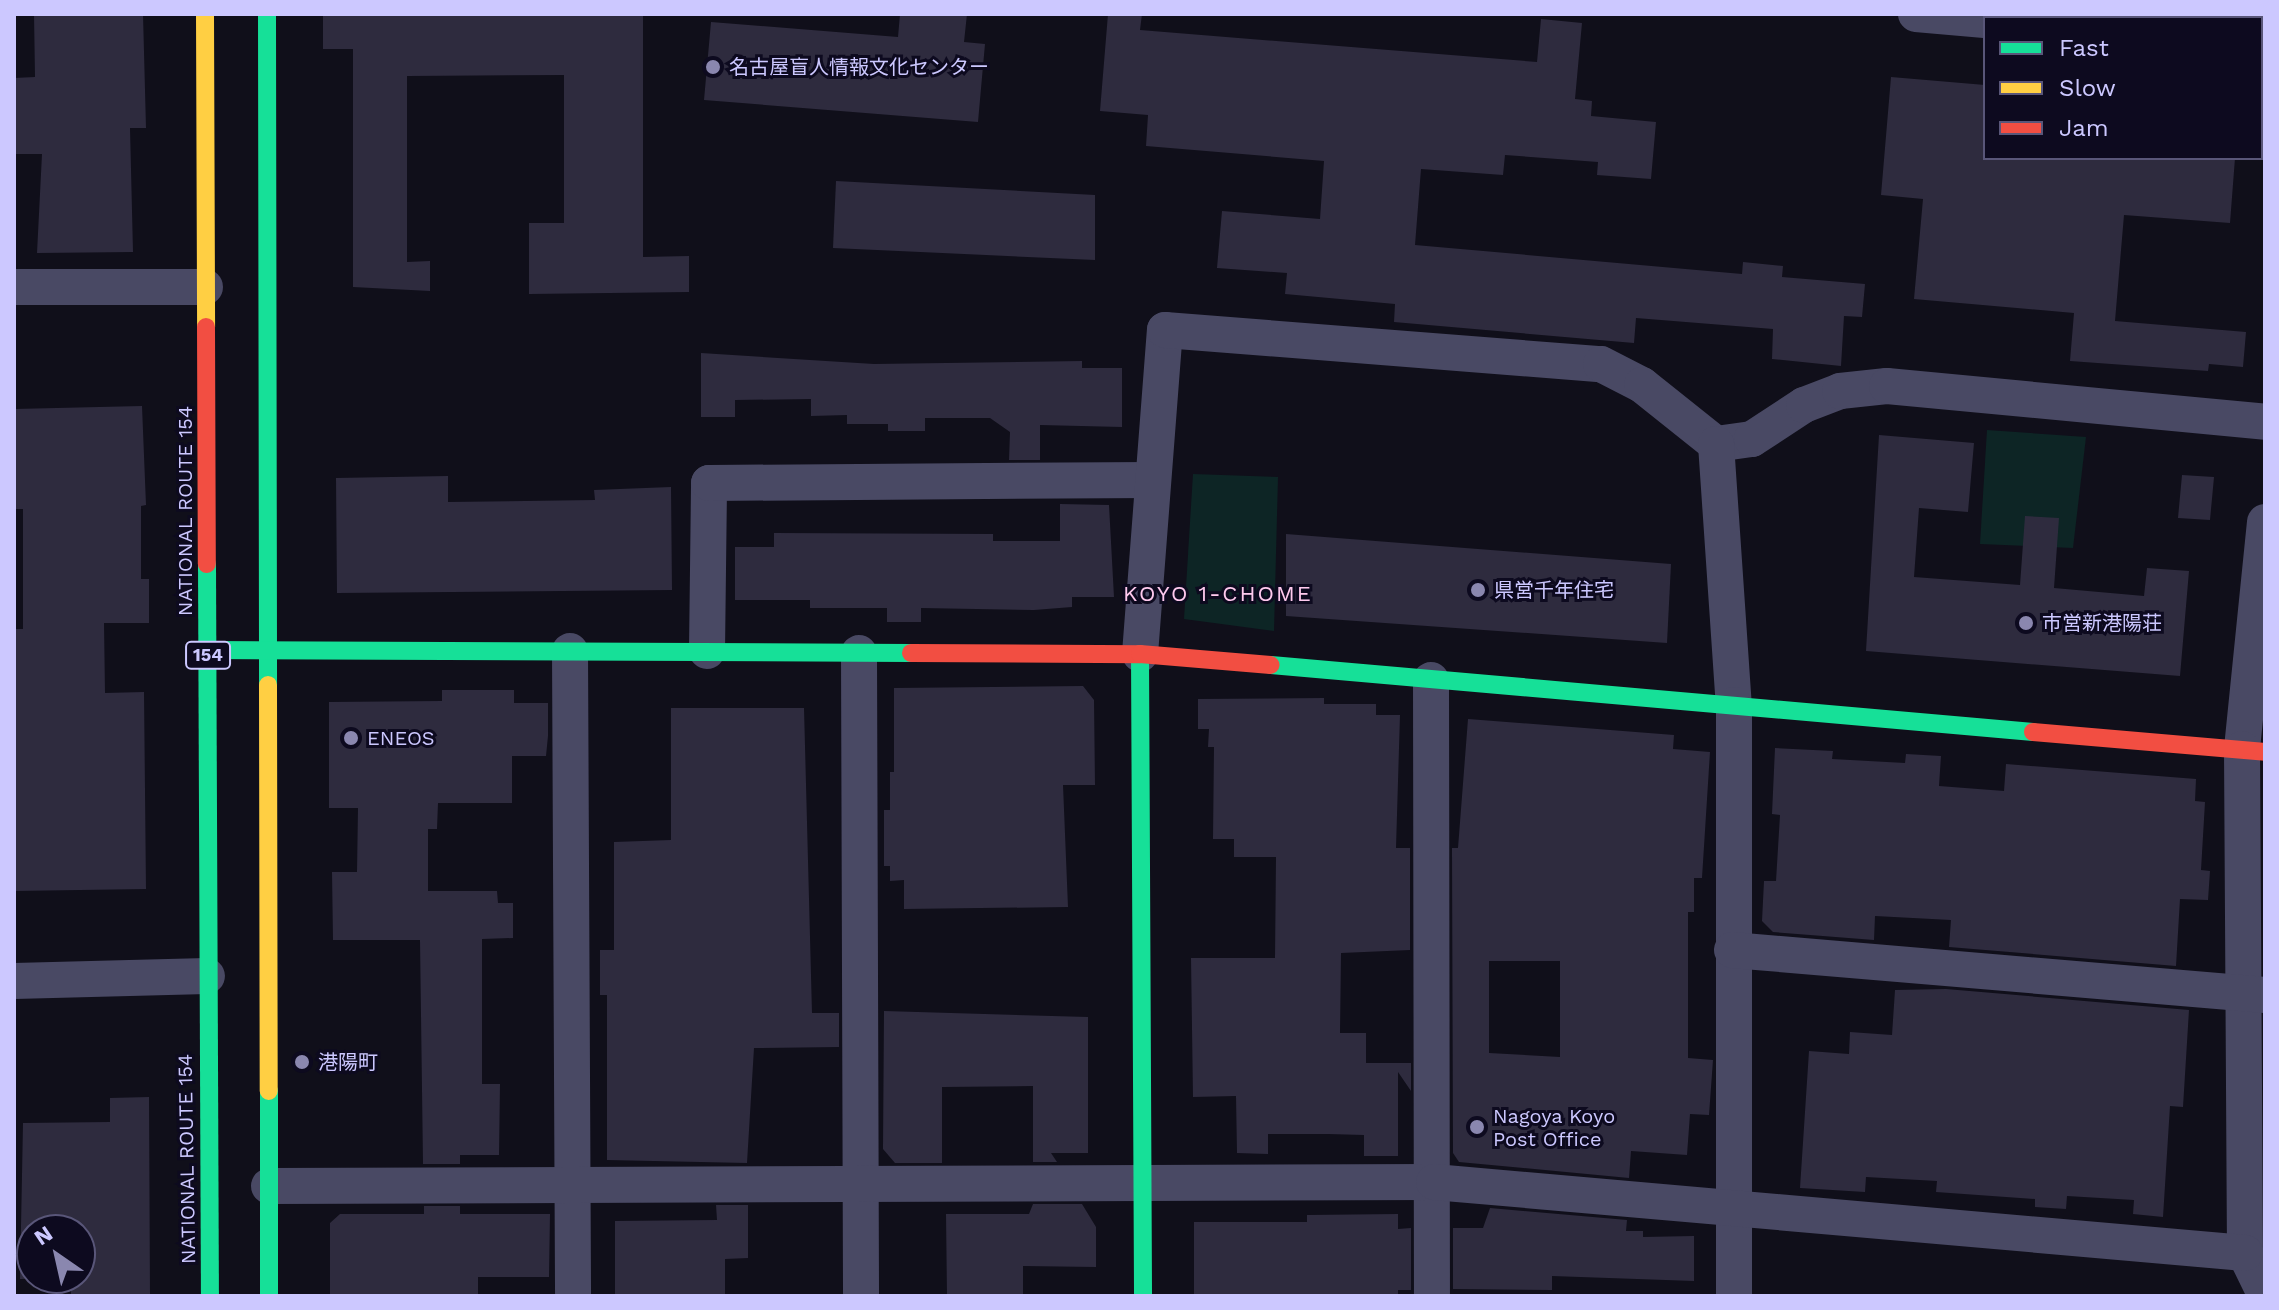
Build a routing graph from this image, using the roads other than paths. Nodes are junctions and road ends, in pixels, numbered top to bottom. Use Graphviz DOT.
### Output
graph roads {
  1 [pos="205,14"];
  2 [pos="267,14"];
  3 [pos="1916,14"];
  4 [pos="1983,20"];
  5 [pos="14,287"];
  6 [pos="205,287"];
  7 [pos="2265,422"];
  8 [pos="1716,444"];
  9 [pos="1153,480"];
  10 [pos="2265,522"];
  11 [pos="268,649"];
  12 [pos="208,650"];
  13 [pos="570,651"];
  14 [pos="707,651"];
  15 [pos="859,653"];
  16 [pos="1140,654"];
  17 [pos="1431,680"];
  18 [pos="1734,705"];
  19 [pos="2253,750"];
  20 [pos="1732,950"];
  21 [pos="207,976"];
  22 [pos="14,981"];
  23 [pos="2254,993"];
  24 [pos="1434,1182"];
  25 [pos="1143,1183"];
  26 [pos="862,1184"];
  27 [pos="573,1185"];
  28 [pos="269,1186"];
  29 [pos="1734,1207"];
  30 [pos="2245,1253"];
  31 [pos="2265,1294"];
  32 [pos="210,1296"];
  33 [pos="269,1296"];
  34 [pos="573,1296"];
  35 [pos="861,1296"];
  36 [pos="1143,1296"];
  37 [pos="1432,1296"];
  38 [pos="1734,1296"];
  1 -- 6 [label="main road, NATIONAL ROUTE 154 / 154"];
  2 -- 11 [label="main road"];
  3 -- 4 [label="street"];
  5 -- 6 [label="street"];
  6 -- 12 [label="main road, NATIONAL ROUTE 154 / 154"];
  7 -- 8 [label="street"];
  8 -- 9 [label="street"];
  8 -- 18 [label="street"];
  9 -- 14 [label="street"];
  9 -- 16 [label="street"];
  10 -- 19 [label="street"];
  11 -- 12 [label="main road"];
  11 -- 13 [label="main road"];
  11 -- 28 [label="main road"];
  12 -- 21 [label="main road, NATIONAL ROUTE 154 / 154"];
  13 -- 14 [label="main road"];
  13 -- 27 [label="street"];
  14 -- 15 [label="main road"];
  15 -- 16 [label="main road"];
  15 -- 26 [label="street"];
  16 -- 17 [label="main road"];
  16 -- 25 [label="main road"];
  17 -- 18 [label="main road"];
  17 -- 24 [label="street"];
  18 -- 19 [label="main road"];
  18 -- 20 [label="street"];
  19 -- 23 [label="street"];
  20 -- 23 [label="street"];
  20 -- 29 [label="street"];
  21 -- 22 [label="street"];
  21 -- 32 [label="main road, NATIONAL ROUTE 154 / 154"];
  23 -- 30 [label="street"];
  24 -- 25 [label="street"];
  24 -- 29 [label="street"];
  24 -- 37 [label="street"];
  25 -- 26 [label="street"];
  25 -- 36 [label="main road"];
  26 -- 27 [label="street"];
  26 -- 35 [label="street"];
  27 -- 28 [label="street"];
  27 -- 34 [label="street"];
  28 -- 33 [label="main road"];
  29 -- 30 [label="street"];
  29 -- 38 [label="street"];
  30 -- 31 [label="street"];
}
